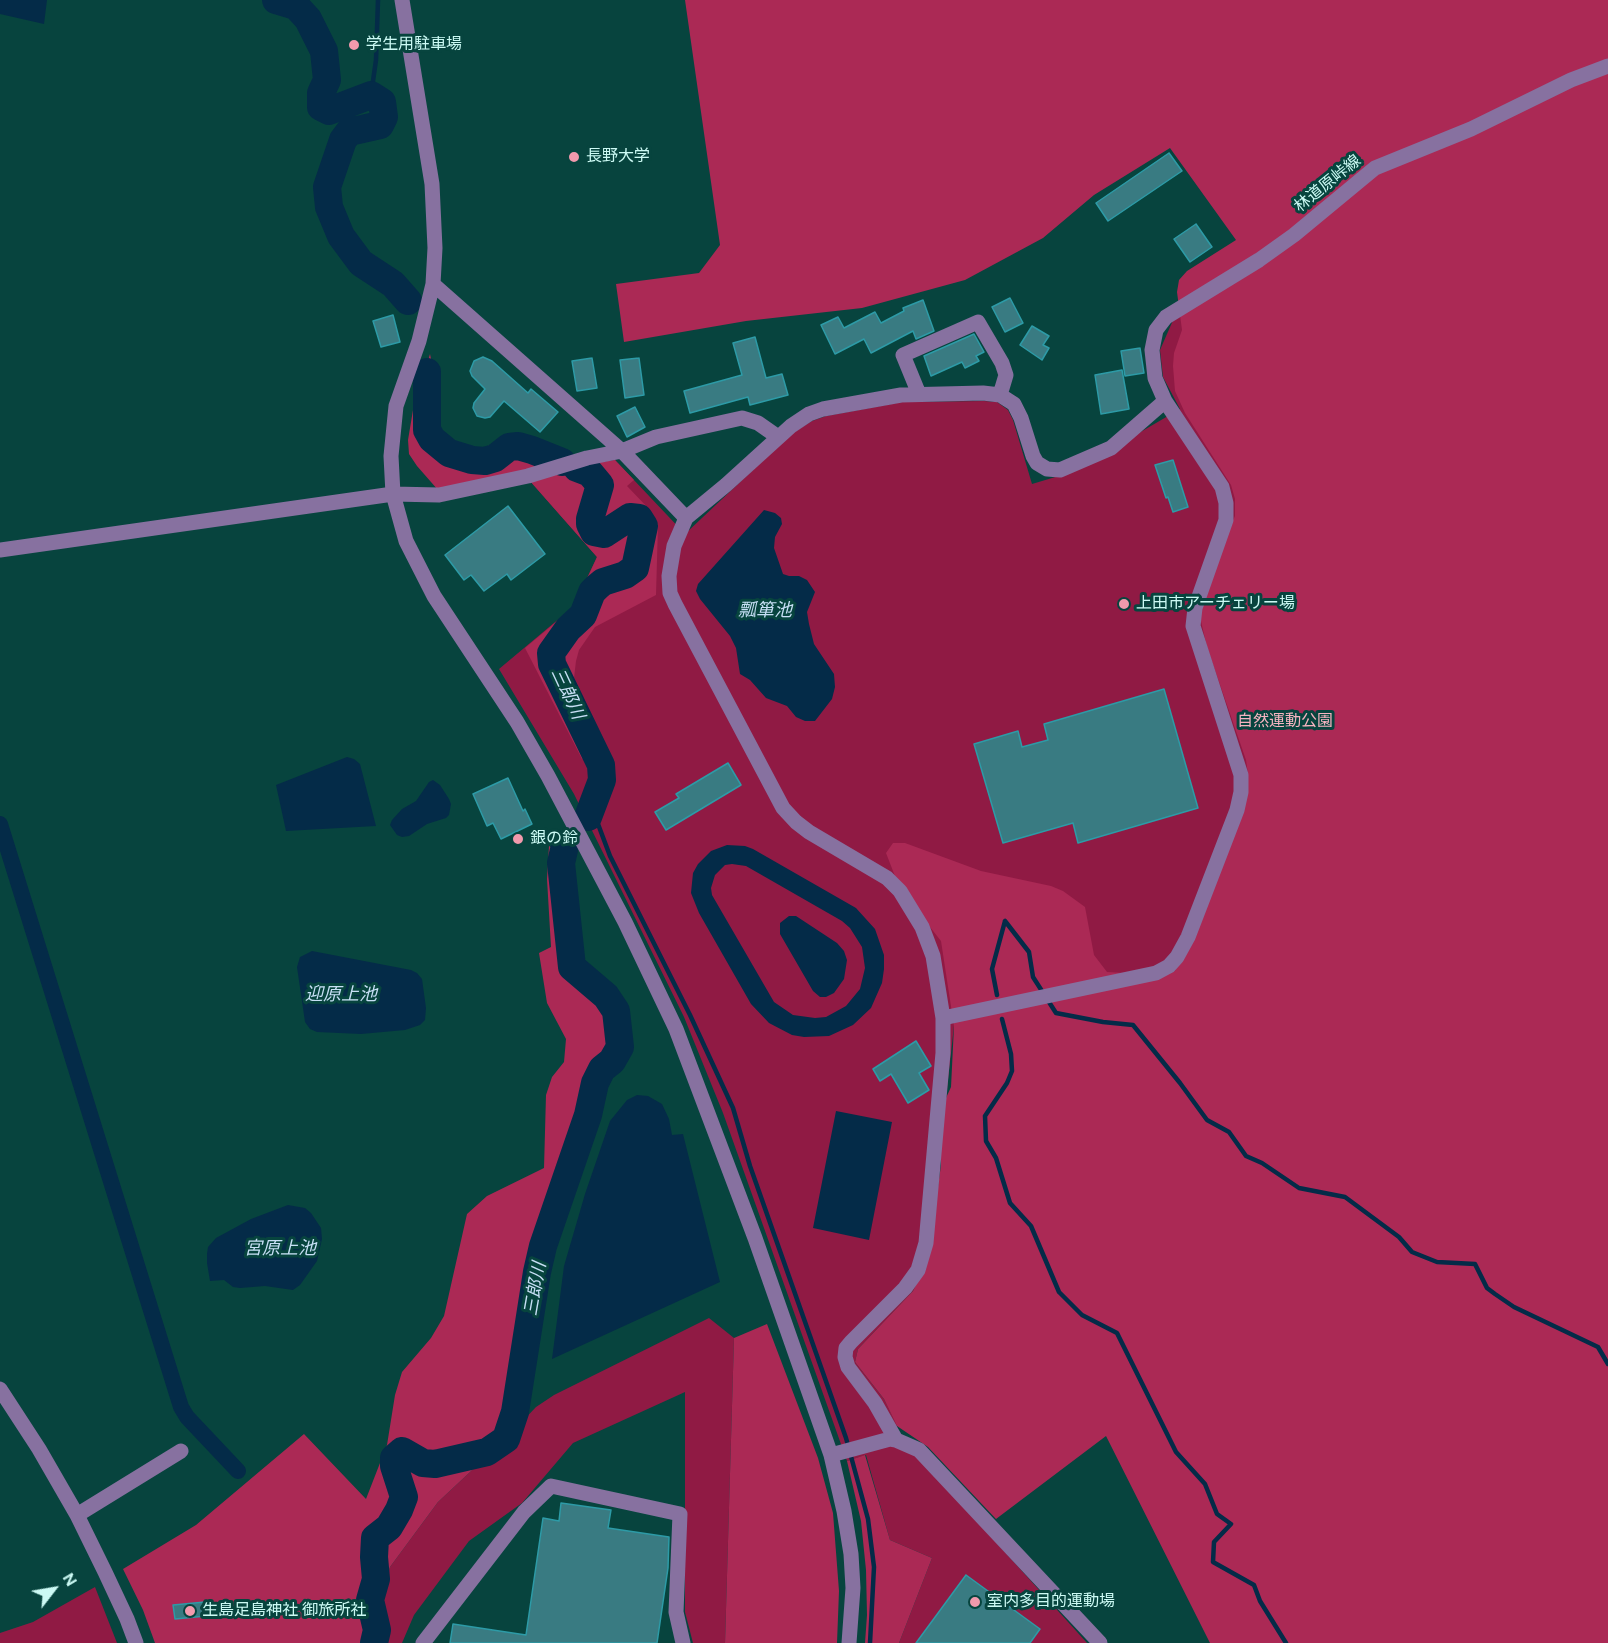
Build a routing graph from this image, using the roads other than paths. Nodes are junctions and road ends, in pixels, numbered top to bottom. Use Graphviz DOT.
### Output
graph roads {
  1 [pos="402,0"];
  2 [pos="1608,66"];
  3 [pos="433,284"];
  4 [pos="919,394"];
  5 [pos="1000,395"];
  6 [pos="1165,401"];
  7 [pos="778,437"];
  8 [pos="622,452"];
  9 [pos="393,494"];
  10 [pos="686,518"];
  11 [pos="0,550"];
  12 [pos="943,1018"];
  13 [pos="0,1389"];
  14 [pos="896,1440"];
  15 [pos="181,1451"];
  16 [pos="838,1454"];
  17 [pos="76,1515"];
  18 [pos="136,1643"];
  19 [pos="423,1643"];
  20 [pos="683,1643"];
  21 [pos="849,1643"];
  22 [pos="1100,1643"];
  1 -- 3 [label="street"];
  2 -- 6 [label="street, 林道原峠線"];
  3 -- 8 [label="street"];
  3 -- 9 [label="street"];
  4 -- 5 [label="street"];
  4 -- 5 [label="street"];
  4 -- 7 [label="street"];
  5 -- 6 [label="street"];
  6 -- 12 [label="street, 林道原峠線"];
  7 -- 8 [label="street"];
  7 -- 10 [label="street"];
  8 -- 9 [label="street"];
  8 -- 10 [label="street"];
  9 -- 11 [label="street"];
  9 -- 16 [label="street"];
  10 -- 12 [label="street"];
  12 -- 14 [label="street"];
  13 -- 17 [label="street"];
  14 -- 16 [label="street"];
  14 -- 22 [label="street"];
  15 -- 17 [label="street"];
  16 -- 21 [label="street"];
  17 -- 18 [label="street"];
  19 -- 20 [label="street"];
}
